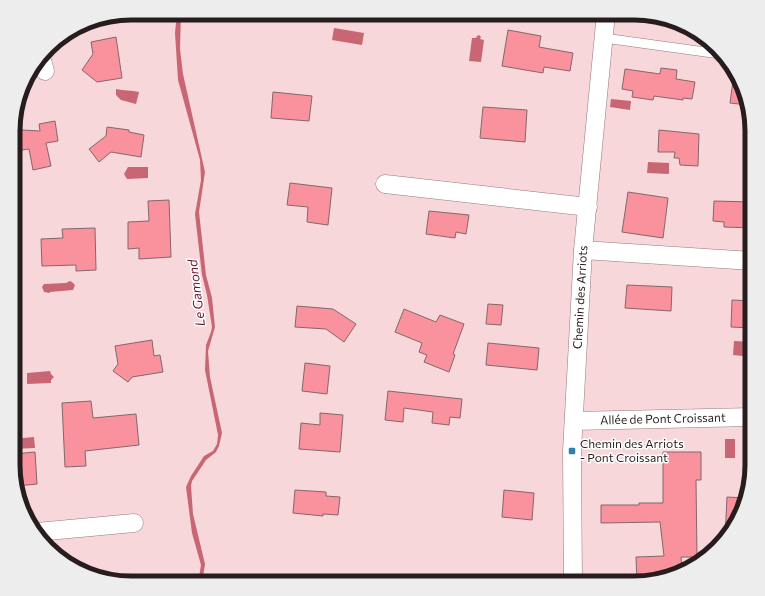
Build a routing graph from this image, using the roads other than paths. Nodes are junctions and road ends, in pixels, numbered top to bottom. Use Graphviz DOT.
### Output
graph roads {
  1 [pos="605,20"];
  2 [pos="604,38"];
  3 [pos="712,53"];
  4 [pos="385,184"];
  5 [pos="588,207"];
  6 [pos="583,250"];
  7 [pos="745,261"];
  8 [pos="745,417"];
  9 [pos="574,421"];
  10 [pos="134,523"];
  11 [pos="43,531"];
  12 [pos="573,576"];
  1 -- 2 [label="street, Chemin des Arriots"];
  2 -- 3 [label="lane"];
  2 -- 5 [label="street, Chemin des Arriots"];
  4 -- 5 [label="street"];
  5 -- 6 [label="street, Chemin des Arriots"];
  6 -- 7 [label="street"];
  6 -- 9 [label="street, Chemin des Arriots"];
  8 -- 9 [label="street, Allée de Pont Croissant"];
  9 -- 12 [label="street, Chemin des Arriots"];
  10 -- 11 [label="street"];
}
